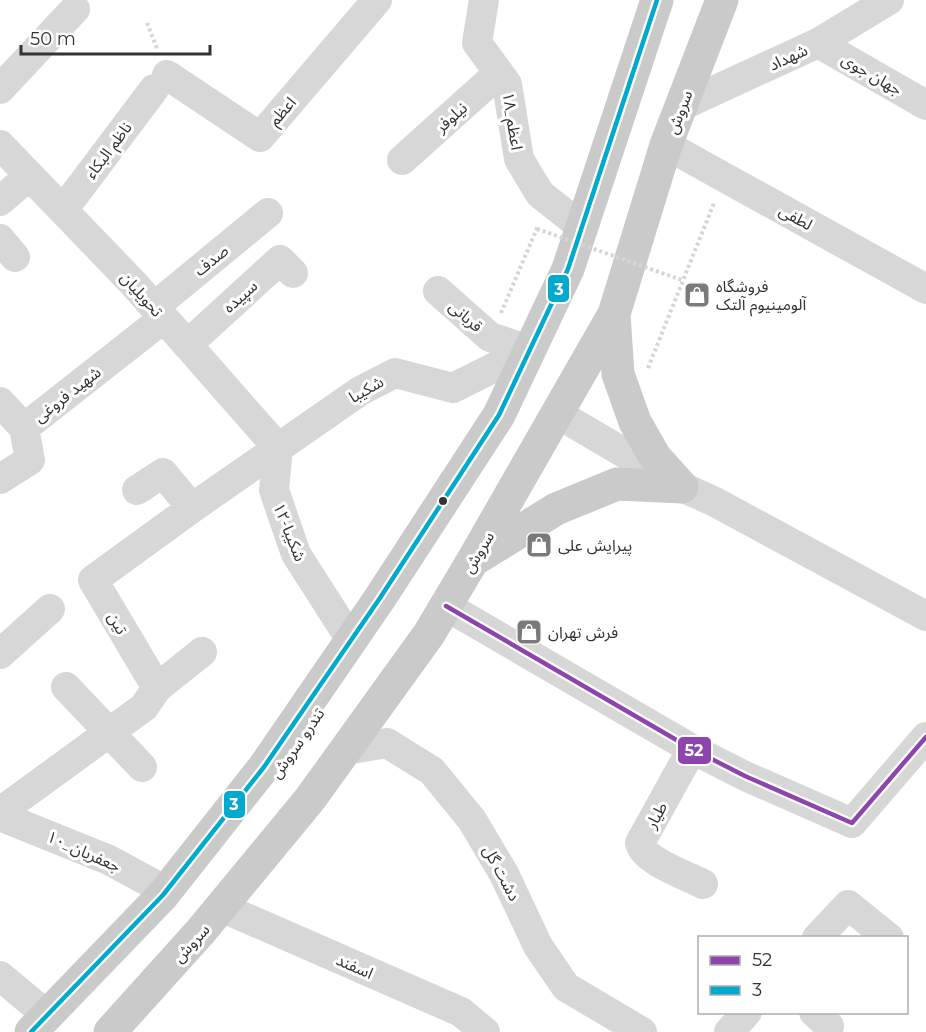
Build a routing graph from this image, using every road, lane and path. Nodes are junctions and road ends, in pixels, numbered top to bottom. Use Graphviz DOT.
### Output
graph roads {
  1 [pos="484,0"];
  2 [pos="657,0"];
  3 [pos="722,0"];
  4 [pos="890,0"];
  5 [pos="368,3"];
  6 [pos="75,9"];
  7 [pos="818,43"];
  8 [pos="500,73"];
  9 [pos="160,82"];
  10 [pos="0,88"];
  11 [pos="926,105"];
  12 [pos="681,106"];
  13 [pos="0,145"];
  14 [pos="666,146"];
  15 [pos="402,160"];
  16 [pos="29,176"];
  17 [pos="724,177"];
  18 [pos="547,200"];
  19 [pos="0,201"];
  20 [pos="63,210"];
  21 [pos="268,213"];
  22 [pos="582,227"];
  23 [pos="537,229"];
  24 [pos="293,273"];
  25 [pos="682,280"];
  26 [pos="926,289"];
  27 [pos="438,291"];
  28 [pos="159,313"];
  29 [pos="614,315"];
  30 [pos="490,337"];
  31 [pos="187,345"];
  32 [pos="530,350"];
  33 [pos="510,391"];
  34 [pos="0,402"];
  35 [pos="631,411"];
  36 [pos="558,414"];
  37 [pos="495,421"];
  38 [pos="24,428"];
  39 [pos="541,445"];
  40 [pos="278,448"];
  41 [pos="0,479"];
  42 [pos="682,487"];
  43 [pos="137,490"];
  44 [pos="192,508"];
  45 [pos="473,560"];
  46 [pos="446,606"];
  47 [pos="50,609"];
  48 [pos="926,616"];
  49 [pos="351,640"];
  50 [pos="202,652"];
  51 [pos="0,654"];
  52 [pos="66,687"];
  53 [pos="156,688"];
  54 [pos="109,732"];
  55 [pos="926,737"];
  56 [pos="692,749"];
  57 [pos="345,750"];
  58 [pos="142,767"];
  59 [pos="0,814"];
  60 [pos="703,884"];
  61 [pos="166,891"];
  62 [pos="221,907"];
  63 [pos="819,936"];
  64 [pos="887,936"];
  65 [pos="0,976"];
  66 [pos="745,1014"];
  67 [pos="43,1027"];
  68 [pos="92,1032"];
  69 [pos="110,1032"];
  70 [pos="485,1032"];
  71 [pos="642,1032"];
  72 [pos="729,1032"];
  1 -- 8 [label="street, ۱۸_اعظم"];
  2 -- 22 [label="main road"];
  3 -- 12 [label="main road, سروش"];
  4 -- 7 [label="street, شهداد"];
  5 -- 9 [label="street, اعظم"];
  6 -- 10 [label="street"];
  7 -- 11 [label="street, جهان جوی"];
  7 -- 12 [label="street, شهداد"];
  8 -- 15 [label="street, نیلوفر"];
  8 -- 18 [label="street, ۱۸_اعظم"];
  9 -- 20 [label="street, ناظم البکاء"];
  12 -- 14 [label="main road, سروش"];
  13 -- 16 [label="street, تحویلیان"];
  14 -- 17 [label="street, لطفی"];
  14 -- 29 [label="main road, سروش"];
  16 -- 19 [label="street"];
  16 -- 20 [label="street, تحویلیان"];
  17 -- 25 [label="path"];
  17 -- 26 [label="street, لطفی"];
  18 -- 22 [label="street, ۱۸_اعظم"];
  18 -- 23 [label="path"];
  20 -- 28 [label="street, تحویلیان"];
  21 -- 28 [label="street, صدف"];
  22 -- 32 [label="main road"];
  23 -- 25 [label="path, bridge"];
  23 -- 30 [label="path"];
  24 -- 31 [label="street, سپیده"];
  25 -- 35 [label="path"];
  27 -- 30 [label="street, قربانی"];
  28 -- 31 [label="street, تحویلیان"];
  28 -- 38 [label="street, شهید فروغی"];
  29 -- 35 [label="main road"];
  29 -- 36 [label="main road, سروش"];
  30 -- 32 [label="street, قربانی"];
  31 -- 40 [label="street, تحویلیان"];
  32 -- 33 [label="main road"];
  32 -- 40 [label="street, شکیبا"];
  33 -- 36 [label="main road"];
  33 -- 37 [label="main road"];
  34 -- 38 [label="street"];
  35 -- 42 [label="main road"];
  36 -- 39 [label="main road, سروش"];
  36 -- 42 [label="street"];
  37 -- 49 [label="main road"];
  37 -- 67 [label="street, تندرو سروش"];
  38 -- 41 [label="street, شهید فروغی"];
  39 -- 45 [label="main road, سروش"];
  39 -- 68 [label="street"];
  40 -- 44 [label="street, تین"];
  40 -- 49 [label="street, ۱۲-شکیبا"];
  42 -- 45 [label="main road"];
  42 -- 48 [label="street"];
  43 -- 44 [label="street"];
  44 -- 53 [label="street, تین"];
  45 -- 46 [label="main road, سروش"];
  46 -- 56 [label="street"];
  46 -- 57 [label="main road, سروش"];
  47 -- 51 [label="street"];
  49 -- 61 [label="main road"];
  50 -- 53 [label="street"];
  52 -- 54 [label="street"];
  53 -- 54 [label="street"];
  54 -- 58 [label="street"];
  54 -- 59 [label="street"];
  55 -- 56 [label="street"];
  56 -- 60 [label="street, طیار"];
  57 -- 62 [label="main road, سروش"];
  57 -- 71 [label="street, دشت گل"];
  59 -- 61 [label="street, ۱۰_جعفریان"];
  61 -- 67 [label="main road"];
  62 -- 69 [label="main road, سروش"];
  62 -- 70 [label="street, اسفند"];
  63 -- 64 [label="street"];
  65 -- 67 [label="street"];
  66 -- 72 [label="street"];
}
